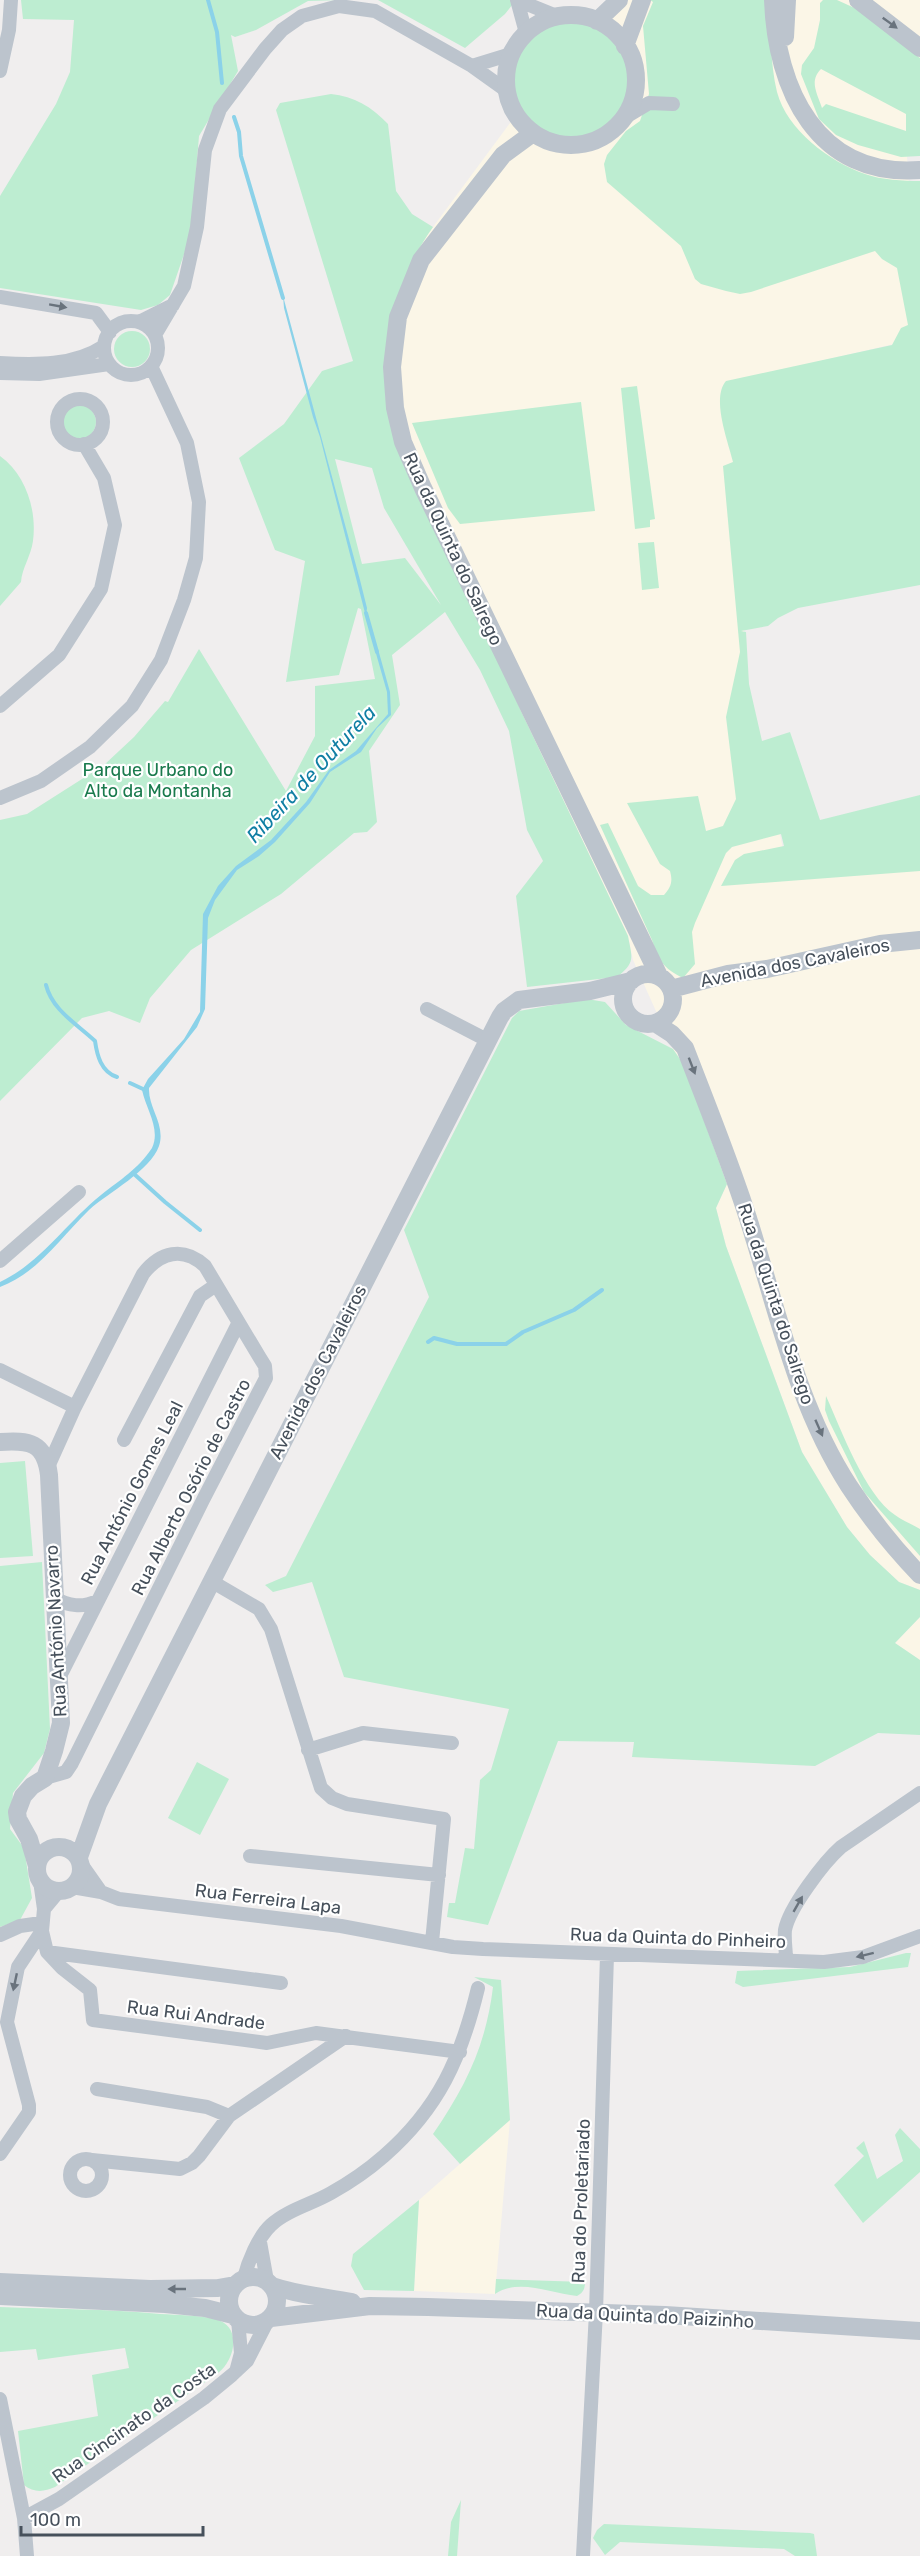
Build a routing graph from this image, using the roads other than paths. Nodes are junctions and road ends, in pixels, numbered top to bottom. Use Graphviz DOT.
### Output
graph roads {
  1 [pos="11,0"];
  2 [pos="619,0"];
  3 [pos="642,0"];
  4 [pos="858,0"];
  5 [pos="785,1"];
  6 [pos="560,16"];
  7 [pos="597,21"];
  8 [pos="526,33"];
  9 [pos="625,46"];
  10 [pos="920,48"];
  11 [pos="511,54"];
  12 [pos="472,66"];
  13 [pos="0,71"];
  14 [pos="507,91"];
  15 [pos="673,104"];
  16 [pos="516,115"];
  17 [pos="624,118"];
  18 [pos="533,133"];
  19 [pos="503,155"];
  20 [pos="915,170"];
  21 [pos="0,297"];
  22 [pos="173,304"];
  23 [pos="139,322"];
  24 [pos="110,332"];
  25 [pos="155,335"];
  26 [pos="104,346"];
  27 [pos="0,363"];
  28 [pos="109,364"];
  29 [pos="151,366"];
  30 [pos="0,373"];
  31 [pos="135,375"];
  32 [pos="164,396"];
  33 [pos="84,444"];
  34 [pos="0,706"];
  35 [pos="0,798"];
  36 [pos="920,940"];
  37 [pos="642,945"];
  38 [pos="635,979"];
  39 [pos="665,983"];
  40 [pos="590,991"];
  41 [pos="625,1007"];
  42 [pos="427,1009"];
  43 [pos="655,1023"];
  44 [pos="487,1040"];
  45 [pos="79,1192"];
  46 [pos="0,1261"];
  47 [pos="216,1285"];
  48 [pos="238,1324"];
  49 [pos="0,1370"];
  50 [pos="75,1407"];
  51 [pos="124,1440"];
  52 [pos="0,1442"];
  53 [pos="48,1467"];
  54 [pos="920,1575"];
  55 [pos="211,1581"];
  56 [pos="54,1598"];
  57 [pos="97,1601"];
  58 [pos="58,1680"];
  59 [pos="452,1743"];
  60 [pos="308,1750"];
  61 [pos="45,1778"];
  62 [pos="920,1793"];
  63 [pos="93,1815"];
  64 [pos="29,1839"];
  65 [pos="56,1847"];
  66 [pos="250,1856"];
  67 [pos="80,1861"];
  68 [pos="39,1873"];
  69 [pos="439,1875"];
  70 [pos="65,1889"];
  71 [pos="101,1892"];
  72 [pos="42,1921"];
  73 [pos="0,1935"];
  74 [pos="920,1936"];
  75 [pos="432,1942"];
  76 [pos="47,1952"];
  77 [pos="607,1955"];
  78 [pos="786,1959"];
  79 [pos="281,1983"];
  80 [pos="478,1988"];
  81 [pos="346,2036"];
  82 [pos="460,2052"];
  83 [pos="97,2090"];
  84 [pos="229,2116"];
  85 [pos="0,2154"];
  86 [pos="92,2160"];
  87 [pos="260,2242"];
  88 [pos="240,2281"];
  89 [pos="269,2284"];
  90 [pos="7,2290"];
  91 [pos="370,2306"];
  92 [pos="596,2312"];
  93 [pos="236,2317"];
  94 [pos="269,2319"];
  95 [pos="920,2331"];
  96 [pos="232,2375"];
  97 [pos="0,2398"];
  98 [pos="24,2518"];
  99 [pos="27,2556"];
  100 [pos="583,2556"];
  1 -- 13 [label="street"];
  2 -- 7 [label="street"];
  3 -- 9 [label="street"];
  4 -- 10 [label="street, one-way"];
  5 -- 20 [label="street"];
  6 -- 7 [label="street"];
  6 -- 8 [label="street"];
  6 -- 8 [label="street"];
  7 -- 9 [label="street"];
  8 -- 11 [label="street"];
  9 -- 17 [label="street"];
  11 -- 12 [label="street"];
  11 -- 14 [label="street"];
  12 -- 14 [label="street"];
  12 -- 22 [label="street"];
  14 -- 16 [label="street"];
  15 -- 17 [label="street"];
  16 -- 18 [label="street"];
  16 -- 19 [label="street, Rua da Quinta do Salrego"];
  17 -- 18 [label="street"];
  18 -- 19 [label="street, Rua da Quinta do Salrego"];
  19 -- 37 [label="street, Rua da Quinta do Salrego"];
  21 -- 24 [label="street, one-way"];
  22 -- 23 [label="street"];
  22 -- 25 [label="street"];
  23 -- 24 [label="street"];
  23 -- 25 [label="street"];
  24 -- 26 [label="street"];
  25 -- 29 [label="street"];
  26 -- 27 [label="street"];
  26 -- 28 [label="street"];
  28 -- 30 [label="street"];
  28 -- 31 [label="street"];
  29 -- 31 [label="street"];
  29 -- 32 [label="street"];
  31 -- 32 [label="street"];
  32 -- 35 [label="street"];
  33 -- 34 [label="street"];
  36 -- 39 [label="street, Avenida dos Cavaleiros"];
  37 -- 38 [label="street, Rua da Quinta do Salrego"];
  37 -- 39 [label="street, Rua da Quinta do Salrego"];
  38 -- 39 [label="street"];
  38 -- 40 [label="street, Avenida dos Cavaleiros"];
  38 -- 41 [label="street"];
  39 -- 43 [label="street"];
  40 -- 41 [label="street"];
  40 -- 44 [label="street, Avenida dos Cavaleiros"];
  41 -- 43 [label="street"];
  42 -- 44 [label="street"];
  43 -- 54 [label="street, Rua da Quinta do Salrego, one-way"];
  44 -- 55 [label="street, Avenida dos Cavaleiros"];
  45 -- 46 [label="street"];
  47 -- 48 [label="street, Rua Alberto Osório de Castro"];
  47 -- 50 [label="street, Rua Alberto Osório de Castro"];
  47 -- 51 [label="street"];
  48 -- 57 [label="street, Rua António Gomes Leal"];
  48 -- 61 [label="street, Rua Alberto Osório de Castro"];
  49 -- 50 [label="street"];
  50 -- 53 [label="street, Rua Alberto Osório de Castro"];
  52 -- 53 [label="street"];
  53 -- 56 [label="street, Rua António Navarro"];
  55 -- 60 [label="street"];
  55 -- 63 [label="street, Avenida dos Cavaleiros"];
  56 -- 57 [label="street"];
  56 -- 58 [label="street, Rua António Navarro"];
  57 -- 58 [label="street, Rua António Gomes Leal"];
  58 -- 61 [label="street, Rua António Navarro"];
  59 -- 60 [label="street"];
  60 -- 69 [label="street"];
  61 -- 64 [label="street, Rua António Navarro"];
  78 -- 62 [label="street, one-way"];
  63 -- 65 [label="street, Avenida dos Cavaleiros"];
  63 -- 67 [label="street, Avenida dos Cavaleiros"];
  64 -- 65 [label="street"];
  64 -- 68 [label="street, Rua António Navarro"];
  65 -- 67 [label="street"];
  65 -- 68 [label="street"];
  66 -- 69 [label="street"];
  67 -- 70 [label="street"];
  67 -- 71 [label="street"];
  68 -- 70 [label="street"];
  68 -- 72 [label="street"];
  69 -- 75 [label="street"];
  70 -- 71 [label="street, Rua Ferreira Lapa"];
  70 -- 72 [label="street"];
  71 -- 75 [label="street, Rua Ferreira Lapa"];
  72 -- 73 [label="street"];
  72 -- 76 [label="street"];
  72 -- 85 [label="street, one-way"];
  74 -- 78 [label="street, Rua da Quinta do Pinheiro, one-way"];
  75 -- 77 [label="street, Rua da Quinta do Pinheiro"];
  76 -- 79 [label="street"];
  76 -- 81 [label="street, Rua Rui Andrade"];
  77 -- 78 [label="street, Rua da Quinta do Pinheiro"];
  77 -- 92 [label="street, Rua do Proletariado"];
  80 -- 82 [label="street"];
  81 -- 82 [label="street, Rua Rui Andrade"];
  81 -- 84 [label="street"];
  82 -- 87 [label="street"];
  83 -- 84 [label="street"];
  84 -- 86 [label="street"];
  87 -- 88 [label="street"];
  87 -- 89 [label="street"];
  88 -- 89 [label="street"];
  88 -- 90 [label="street, one-way"];
  88 -- 93 [label="street"];
  89 -- 91 [label="street, Rua da Quinta do Paizinho"];
  89 -- 94 [label="street"];
  90 -- 93 [label="street"];
  91 -- 92 [label="street, Rua da Quinta do Paizinho"];
  91 -- 94 [label="street, Rua da Quinta do Paizinho"];
  92 -- 95 [label="street, Rua da Quinta do Paizinho"];
  92 -- 100 [label="street, Rua do Proletariado"];
  93 -- 94 [label="street"];
  93 -- 96 [label="street, Rua Cincinato da Costa"];
  94 -- 96 [label="street, Rua Cincinato da Costa"];
  96 -- 98 [label="street, Rua Cincinato da Costa"];
  97 -- 98 [label="street"];
  98 -- 99 [label="street"];
}
